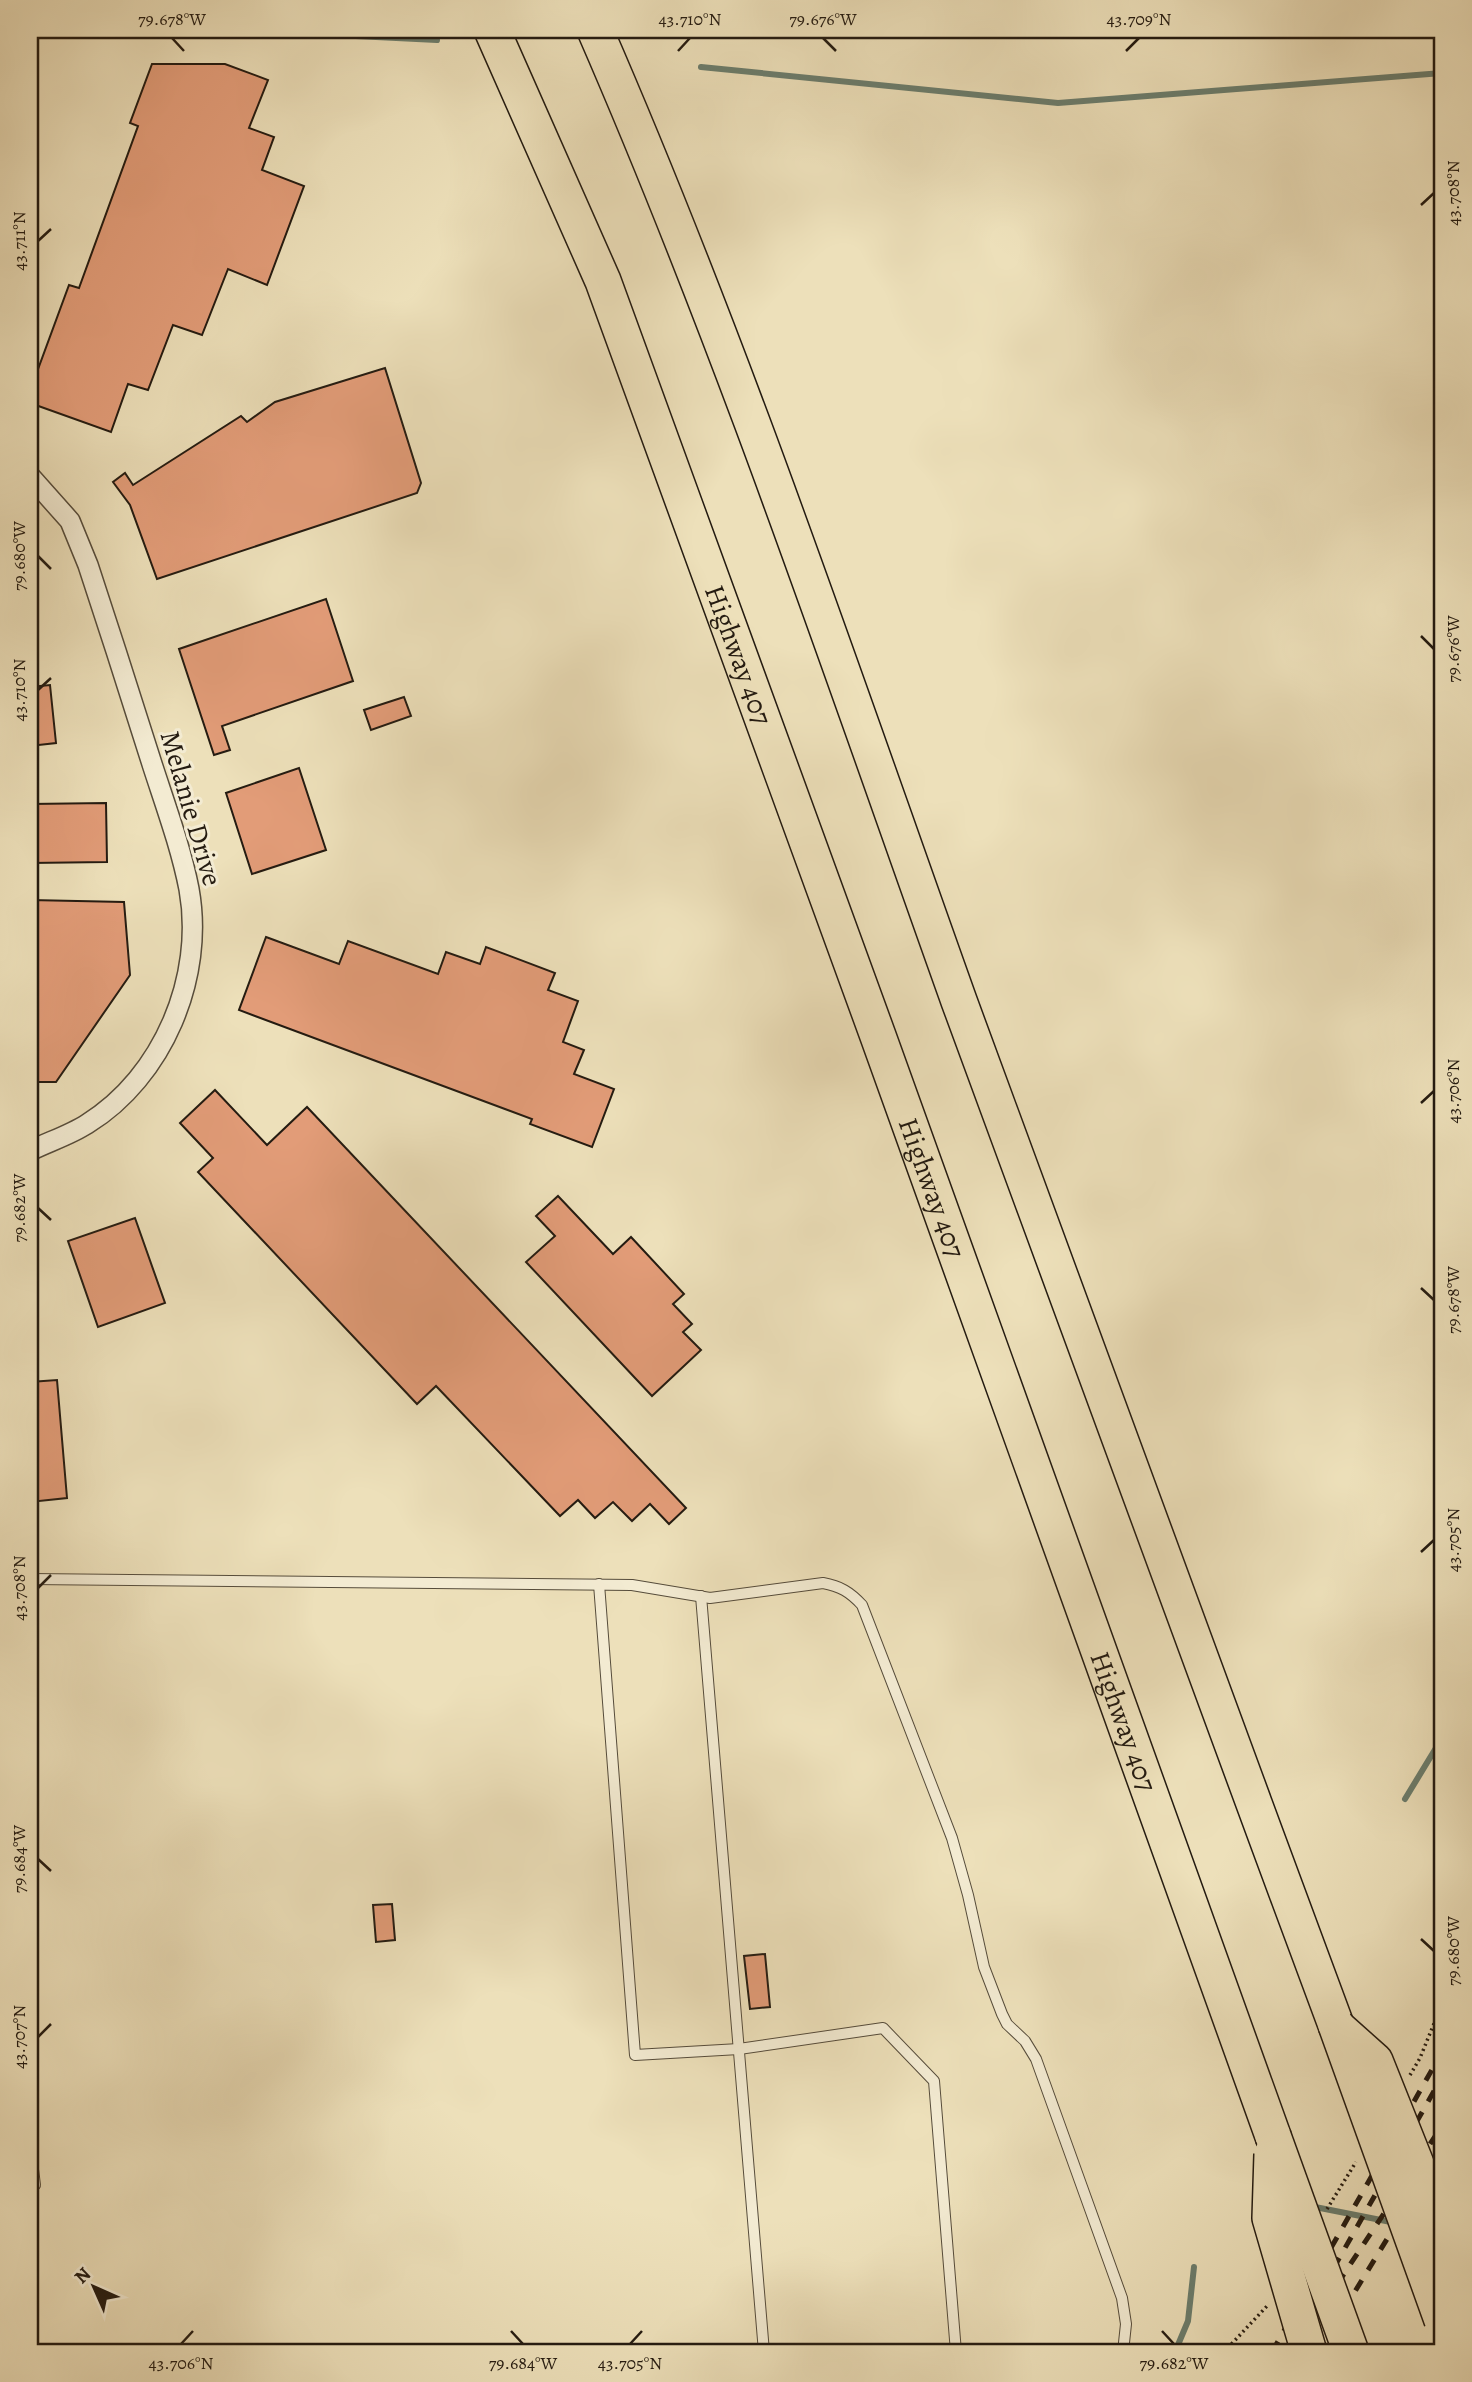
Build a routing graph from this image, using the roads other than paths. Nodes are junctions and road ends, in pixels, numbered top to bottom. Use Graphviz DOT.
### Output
graph roads {
  1 [pos="492,30"];
  2 [pos="595,30"];
  3 [pos="30,476"];
  4 [pos="30,1151"];
  5 [pos="30,1579"];
  6 [pos="599,1584"];
  7 [pos="701,1596"];
  8 [pos="1336,2025"];
  9 [pos="739,2049"];
  10 [pos="1273,2136"];
  11 [pos="30,2146"];
  12 [pos="35,2185"];
  13 [pos="1442,2229"];
  14 [pos="1442,2320"];
  15 [pos="764,2352"];
  16 [pos="956,2352"];
  17 [pos="1123,2352"];
  18 [pos="1308,2352"];
  19 [pos="1351,2352"];
  1 -- 10 [label="highway, Highway 407"];
  2 -- 8 [label="highway"];
  3 -- 4 [label="street, Melanie Drive"];
  5 -- 6 [label="lane"];
  6 -- 7 [label="lane"];
  6 -- 9 [label="lane"];
  7 -- 9 [label="lane"];
  7 -- 17 [label="lane"];
  8 -- 13 [label="highway, bridge"];
  8 -- 14 [label="highway, bridge"];
  9 -- 15 [label="lane"];
  9 -- 16 [label="lane"];
  10 -- 18 [label="highway, bridge"];
  10 -- 19 [label="highway, Highway 407, bridge"];
  11 -- 12 [label="lane"];
}
